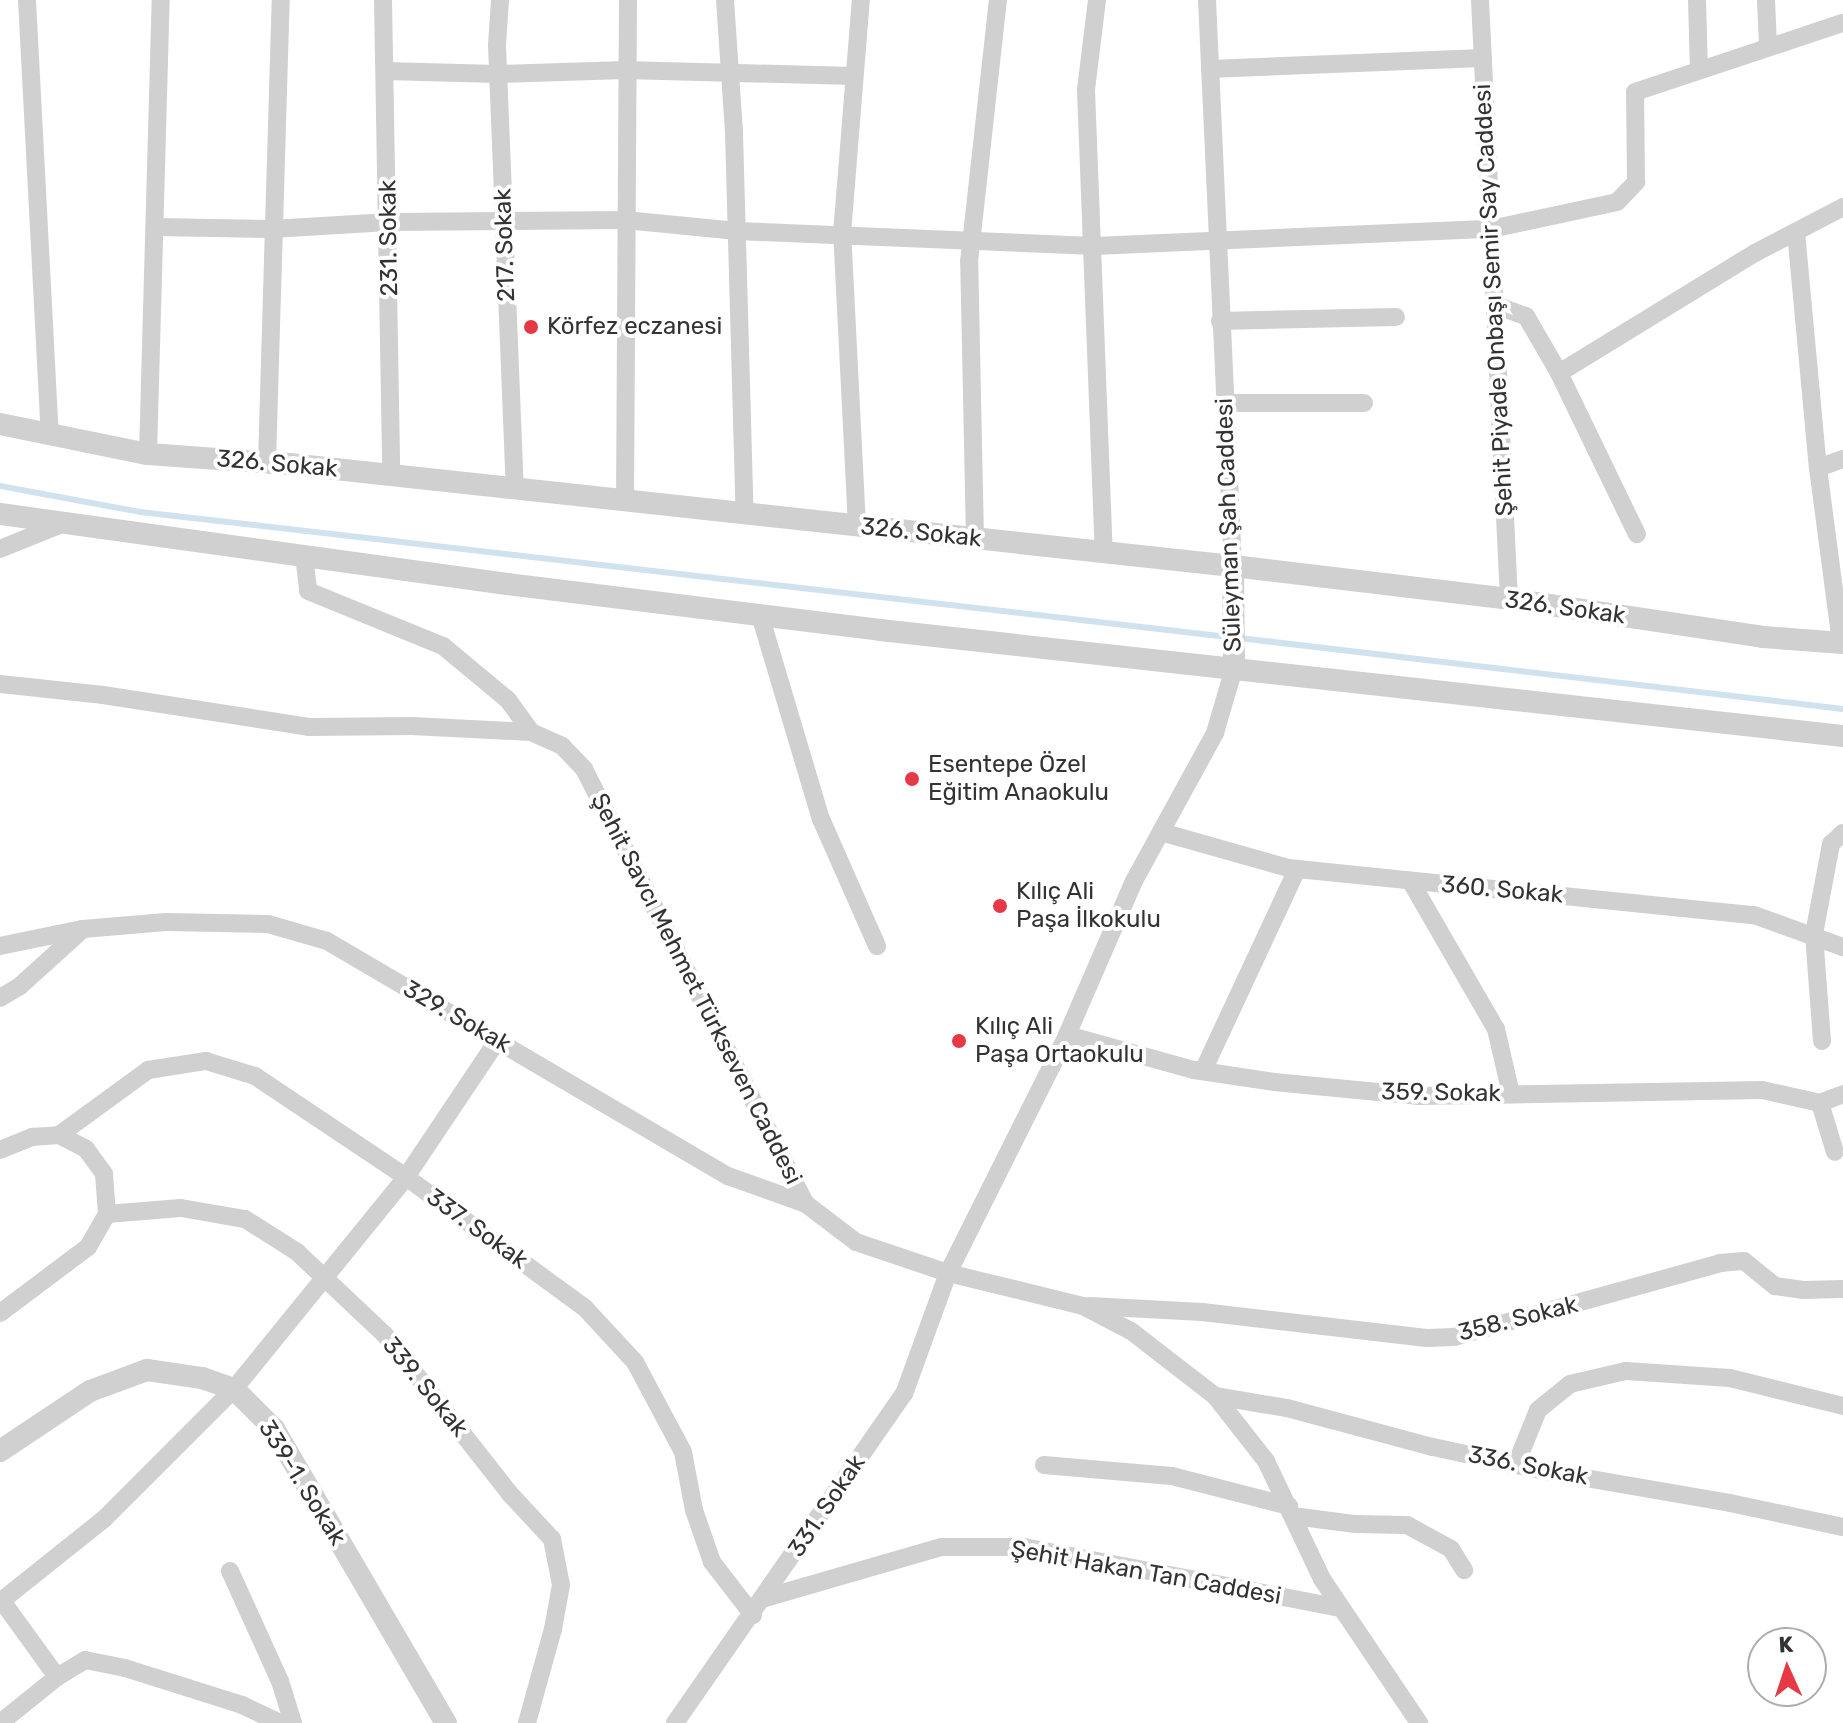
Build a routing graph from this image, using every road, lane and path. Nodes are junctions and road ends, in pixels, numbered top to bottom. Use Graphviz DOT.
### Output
graph roads {
  1 [pos="27,0"];
  2 [pos="161,0"];
  3 [pos="281,0"];
  4 [pos="383,0"];
  5 [pos="500,0"];
  6 [pos="628,0"];
  7 [pos="725,0"];
  8 [pos="861,0"];
  9 [pos="998,0"];
  10 [pos="1097,0"];
  11 [pos="1207,0"];
  12 [pos="1480,0"];
  13 [pos="1697,0"];
  14 [pos="1766,0"];
  15 [pos="1843,23"];
  16 [pos="1768,46"];
  17 [pos="1483,58"];
  18 [pos="1210,69"];
  19 [pos="625,70"];
  20 [pos="1699,70"];
  21 [pos="385,71"];
  22 [pos="731,72"];
  23 [pos="498,74"];
  24 [pos="853,76"];
  25 [pos="1843,207"];
  26 [pos="503,220"];
  27 [pos="625,220"];
  28 [pos="389,222"];
  29 [pos="155,227"];
  30 [pos="272,229"];
  31 [pos="1491,229"];
  32 [pos="737,231"];
  33 [pos="1796,232"];
  34 [pos="842,234"];
  35 [pos="1218,242"];
  36 [pos="972,243"];
  37 [pos="1094,246"];
  38 [pos="1495,305"];
  39 [pos="1396,317"];
  40 [pos="1220,321"];
  41 [pos="1559,373"];
  42 [pos="1224,403"];
  43 [pos="1364,403"];
  44 [pos="0,424"];
  45 [pos="50,434"];
  46 [pos="148,454"];
  47 [pos="1843,459"];
  48 [pos="267,462"];
  49 [pos="1818,468"];
  50 [pos="391,475"];
  51 [pos="515,489"];
  52 [pos="625,502"];
  53 [pos="0,514"];
  54 [pos="745,515"];
  55 [pos="65,523"];
  56 [pos="857,526"];
  57 [pos="1637,534"];
  58 [pos="975,539"];
  59 [pos="0,549"];
  60 [pos="1104,553"];
  61 [pos="304,556"];
  62 [pos="1233,566"];
  63 [pos="1509,599"];
  64 [pos="760,615"];
  65 [pos="1842,643"];
  66 [pos="1234,668"];
  67 [pos="0,684"];
  68 [pos="531,732"];
  69 [pos="1843,736"];
  70 [pos="1161,832"];
  71 [pos="1843,833"];
  72 [pos="1297,869"];
  73 [pos="1411,882"];
  74 [pos="83,929"];
  75 [pos="1814,934"];
  76 [pos="0,946"];
  77 [pos="877,946"];
  78 [pos="1843,947"];
  79 [pos="0,998"];
  80 [pos="1067,1035"];
  81 [pos="497,1041"];
  82 [pos="1822,1041"];
  83 [pos="1203,1071"];
  84 [pos="1511,1094"];
  85 [pos="1843,1094"];
  86 [pos="1820,1103"];
  87 [pos="59,1135"];
  88 [pos="0,1150"];
  89 [pos="1835,1152"];
  90 [pos="406,1177"];
  91 [pos="806,1204"];
  92 [pos="107,1214"];
  93 [pos="948,1273"];
  94 [pos="326,1279"];
  95 [pos="1843,1289"];
  96 [pos="1083,1306"];
  97 [pos="0,1313"];
  98 [pos="234,1389"];
  99 [pos="1215,1396"];
  100 [pos="1843,1406"];
  101 [pos="0,1451"];
  102 [pos="1517,1462"];
  103 [pos="1044,1465"];
  104 [pos="1291,1511"];
  105 [pos="1843,1527"];
  106 [pos="1464,1570"];
  107 [pos="230,1571"];
  108 [pos="765,1598"];
  109 [pos="1,1601"];
  110 [pos="1341,1608"];
  111 [pos="753,1615"];
  112 [pos="57,1677"];
  113 [pos="0,1723"];
  114 [pos="280,1723"];
  115 [pos="293,1723"];
  116 [pos="446,1723"];
  117 [pos="527,1723"];
  118 [pos="675,1723"];
  119 [pos="1419,1723"];
  1 -- 45 [label="street"];
  2 -- 29 [label="street"];
  3 -- 30 [label="street"];
  4 -- 21 [label="street, 231. Sokak"];
  5 -- 23 [label="street, 217. Sokak"];
  6 -- 19 [label="street"];
  7 -- 22 [label="street"];
  8 -- 24 [label="street"];
  9 -- 36 [label="street"];
  10 -- 37 [label="street"];
  11 -- 18 [label="street, Süleyman Şah Caddesi"];
  12 -- 17 [label="street, Şehit Piyade Onbaşı Semir Say Caddesi"];
  13 -- 20 [label="street"];
  14 -- 16 [label="street"];
  15 -- 16 [label="street"];
  16 -- 20 [label="street"];
  17 -- 18 [label="street"];
  17 -- 31 [label="street, Şehit Piyade Onbaşı Semir Say Caddesi"];
  18 -- 35 [label="street, Süleyman Şah Caddesi"];
  19 -- 22 [label="street"];
  19 -- 23 [label="street"];
  19 -- 27 [label="street"];
  20 -- 31 [label="street"];
  21 -- 23 [label="street"];
  21 -- 28 [label="street, 231. Sokak"];
  22 -- 24 [label="street"];
  22 -- 32 [label="street"];
  23 -- 26 [label="street, 217. Sokak"];
  24 -- 34 [label="street"];
  25 -- 33 [label="street"];
  26 -- 27 [label="street"];
  26 -- 28 [label="street"];
  26 -- 51 [label="street, 217. Sokak"];
  27 -- 32 [label="street"];
  27 -- 52 [label="street"];
  28 -- 30 [label="street"];
  28 -- 50 [label="street, 231. Sokak"];
  29 -- 30 [label="street"];
  29 -- 46 [label="street"];
  30 -- 48 [label="street"];
  31 -- 35 [label="street"];
  31 -- 38 [label="street, Şehit Piyade Onbaşı Semir Say Caddesi"];
  32 -- 34 [label="street"];
  32 -- 54 [label="street"];
  33 -- 41 [label="street"];
  33 -- 49 [label="street"];
  34 -- 36 [label="street"];
  34 -- 56 [label="street"];
  35 -- 37 [label="street"];
  35 -- 40 [label="street, Süleyman Şah Caddesi"];
  36 -- 37 [label="street"];
  36 -- 58 [label="street"];
  37 -- 60 [label="street"];
  38 -- 41 [label="street"];
  38 -- 63 [label="street, Şehit Piyade Onbaşı Semir Say Caddesi"];
  39 -- 40 [label="street"];
  40 -- 42 [label="street, Süleyman Şah Caddesi"];
  41 -- 57 [label="street"];
  42 -- 43 [label="street"];
  42 -- 62 [label="street, Süleyman Şah Caddesi"];
  44 -- 45 [label="street, 326. Sokak"];
  45 -- 46 [label="street, 326. Sokak"];
  46 -- 48 [label="street, 326. Sokak"];
  47 -- 49 [label="street"];
  48 -- 50 [label="street, 326. Sokak"];
  49 -- 65 [label="street"];
  50 -- 51 [label="street, 326. Sokak"];
  51 -- 52 [label="street, 326. Sokak"];
  52 -- 54 [label="street, 326. Sokak"];
  53 -- 55 [label="street"];
  54 -- 56 [label="street, 326. Sokak"];
  55 -- 59 [label="street"];
  55 -- 61 [label="street"];
  56 -- 58 [label="street, 326. Sokak"];
  58 -- 60 [label="street, 326. Sokak"];
  60 -- 62 [label="street, 326. Sokak"];
  61 -- 64 [label="street"];
  61 -- 68 [label="street"];
  62 -- 63 [label="street, 326. Sokak"];
  62 -- 66 [label="street, Süleyman Şah Caddesi"];
  63 -- 65 [label="street, 326. Sokak"];
  64 -- 66 [label="street"];
  64 -- 77 [label="street"];
  66 -- 69 [label="street"];
  66 -- 70 [label="street, Süleyman Şah Caddesi"];
  67 -- 68 [label="street, Şehit Savcı Mehmet Türkseven Caddesi"];
  68 -- 91 [label="street, Şehit Savcı Mehmet Türkseven Caddesi"];
  70 -- 72 [label="street, 360. Sokak"];
  70 -- 80 [label="street, Süleyman Şah Caddesi"];
  71 -- 75 [label="street"];
  72 -- 73 [label="street, 360. Sokak"];
  72 -- 83 [label="street"];
  73 -- 75 [label="street, 360. Sokak"];
  73 -- 84 [label="street"];
  74 -- 76 [label="street, 329. Sokak"];
  74 -- 79 [label="street"];
  74 -- 81 [label="street, 329. Sokak"];
  75 -- 78 [label="street, 360. Sokak"];
  75 -- 82 [label="street"];
  80 -- 83 [label="street, 359. Sokak"];
  80 -- 93 [label="street, Süleyman Şah Caddesi"];
  81 -- 90 [label="street"];
  81 -- 91 [label="street, 329. Sokak"];
  83 -- 84 [label="street, 359. Sokak"];
  84 -- 86 [label="street, 359. Sokak"];
  85 -- 86 [label="street"];
  86 -- 89 [label="street"];
  87 -- 88 [label="street"];
  87 -- 90 [label="street, 337. Sokak"];
  87 -- 92 [label="street"];
  90 -- 94 [label="street"];
  90 -- 111 [label="street, 337. Sokak"];
  91 -- 93 [label="street, Şehit Savcı Mehmet Türkseven Caddesi"];
  92 -- 94 [label="street, 339. Sokak"];
  92 -- 97 [label="street"];
  93 -- 96 [label="street, Şehit Savcı Mehmet Türkseven Caddesi"];
  93 -- 108 [label="street, 331. Sokak"];
  94 -- 98 [label="street"];
  94 -- 117 [label="street, 339. Sokak"];
  95 -- 96 [label="street, 358. Sokak"];
  96 -- 99 [label="street, Şehit Savcı Mehmet Türkseven Caddesi"];
  98 -- 101 [label="street, 339-1. Sokak"];
  98 -- 109 [label="street"];
  98 -- 116 [label="street, 339-1. Sokak"];
  99 -- 102 [label="street, 336. Sokak"];
  99 -- 104 [label="street, Şehit Savcı Mehmet Türkseven Caddesi"];
  100 -- 102 [label="street"];
  102 -- 105 [label="street, 336. Sokak"];
  103 -- 104 [label="street"];
  104 -- 106 [label="street"];
  104 -- 110 [label="street, Şehit Savcı Mehmet Türkseven Caddesi"];
  107 -- 115 [label="street"];
  108 -- 110 [label="street, Şehit Hakan Tan Caddesi"];
  108 -- 111 [label="street, 331. Sokak"];
  109 -- 112 [label="street"];
  110 -- 119 [label="street, Şehit Savcı Mehmet Türkseven Caddesi"];
  111 -- 118 [label="street, 331. Sokak"];
  112 -- 113 [label="street"];
  112 -- 114 [label="street"];
}
